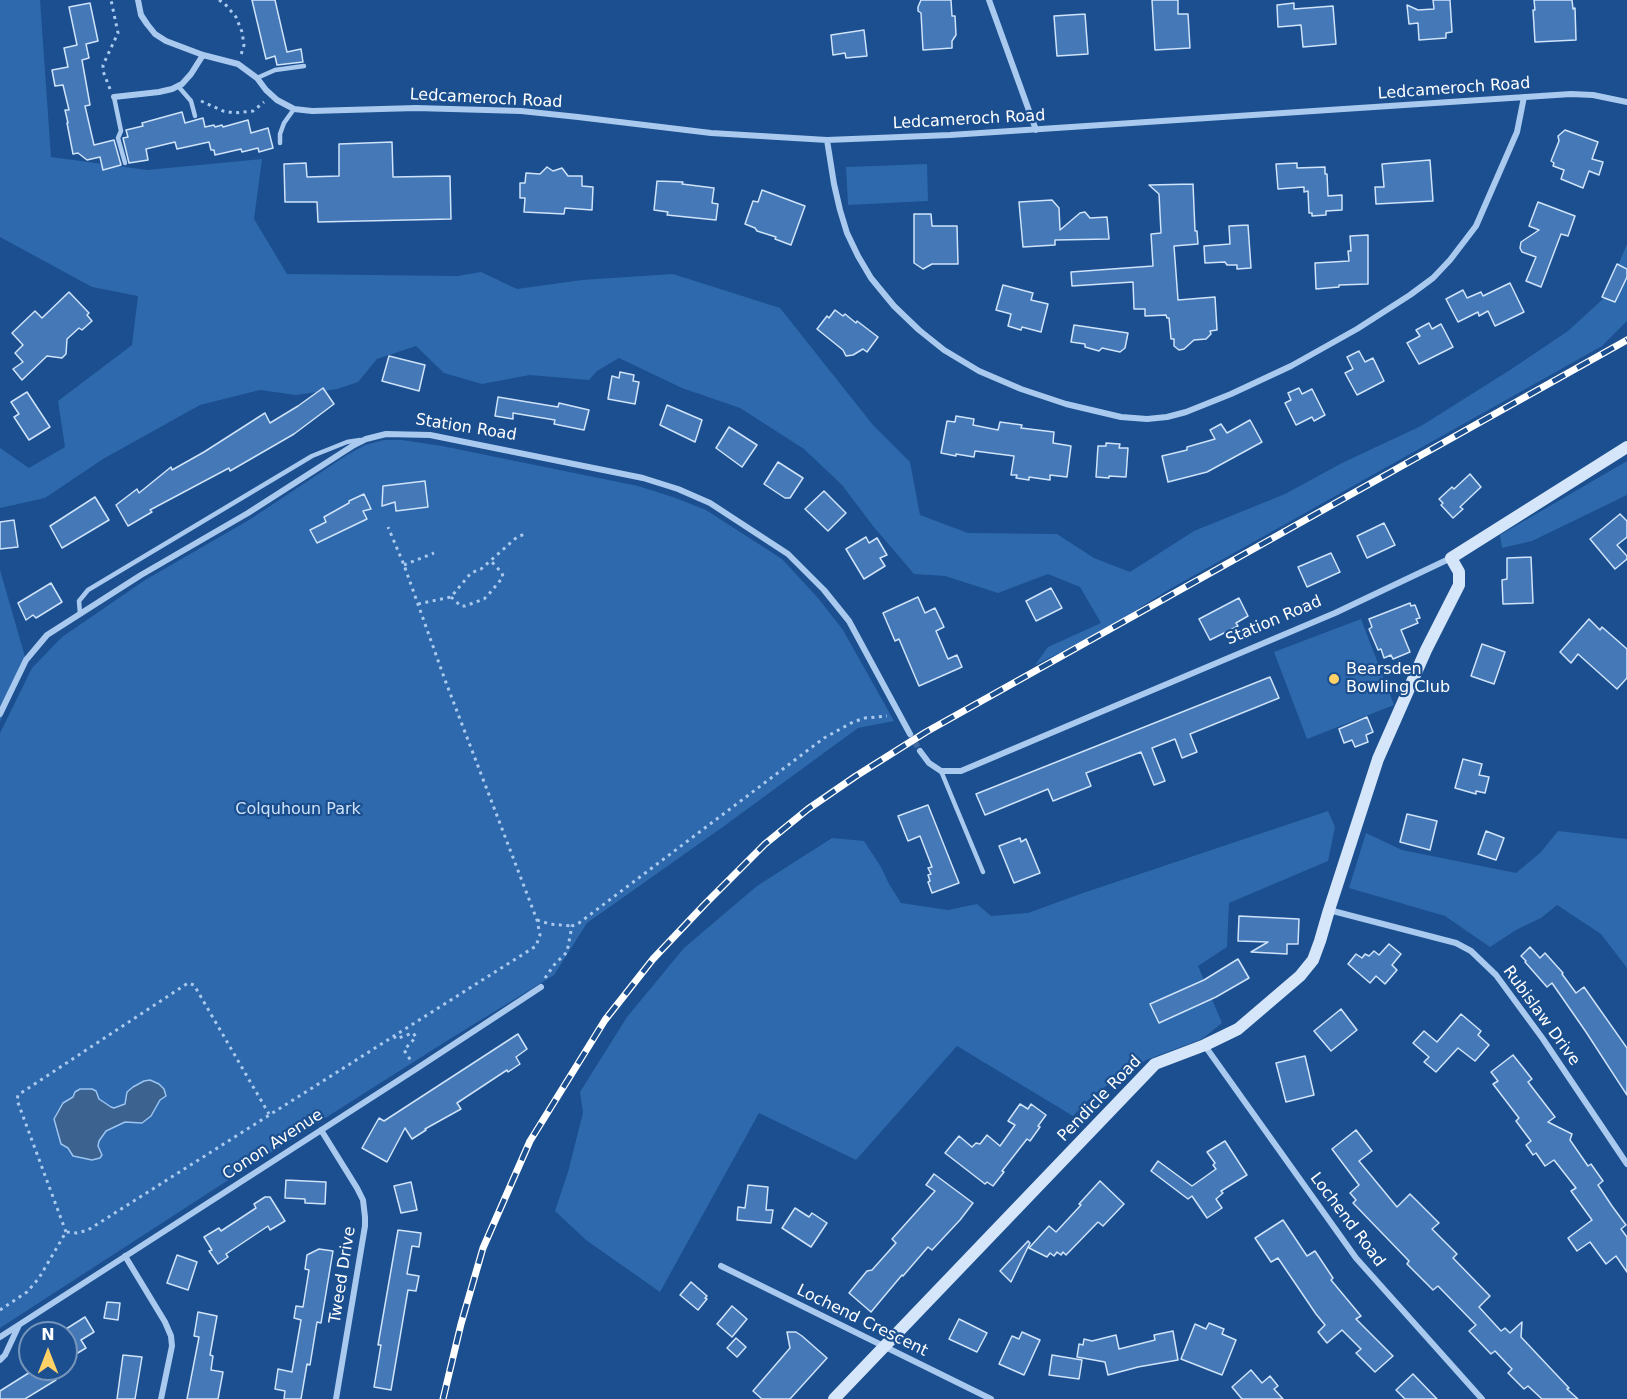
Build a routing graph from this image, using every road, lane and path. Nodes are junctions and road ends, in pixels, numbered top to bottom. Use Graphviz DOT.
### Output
graph roads {
  1 [pos="111,0"];
  2 [pos="138,0"];
  3 [pos="219,0"];
  4 [pos="989,0"];
  5 [pos="203,55"];
  6 [pos="238,64"];
  7 [pos="304,66"];
  8 [pos="257,78"];
  9 [pos="178,86"];
  10 [pos="271,94"];
  11 [pos="114,97"];
  12 [pos="1524,97"];
  13 [pos="198,100"];
  14 [pos="1627,102"];
  15 [pos="294,109"];
  16 [pos="195,116"];
  17 [pos="1036,130"];
  18 [pos="827,140"];
  19 [pos="280,143"];
  20 [pos="125,163"];
  21 [pos="366,439"];
  22 [pos="1627,447"];
  23 [pos="388,527"];
  24 [pos="525,534"];
  25 [pos="434,553"];
  26 [pos="1451,558"];
  27 [pos="491,561"];
  28 [pos="404,565"];
  29 [pos="451,597"];
  30 [pos="418,604"];
  31 [pos="80,614"];
  32 [pos="0,714"];
  33 [pos="901,716"];
  34 [pos="910,734"];
  35 [pos="921,751"];
  36 [pos="940,771"];
  37 [pos="983,872"];
  38 [pos="1329,910"];
  39 [pos="537,920"];
  40 [pos="572,926"];
  41 [pos="541,987"];
  42 [pos="394,1036"];
  43 [pos="1205,1045"];
  44 [pos="416,1069"];
  45 [pos="269,1114"];
  46 [pos="321,1130"];
  47 [pos="1627,1164"];
  48 [pos="66,1232"];
  49 [pos="125,1256"];
  50 [pos="721,1266"];
  51 [pos="0,1310"];
  52 [pos="24,1321"];
  53 [pos="18,1325"];
  54 [pos="18,1326"];
  55 [pos="0,1336"];
  56 [pos="885,1347"];
  57 [pos="0,1360"];
  58 [pos="161,1399"];
  59 [pos="336,1399"];
  60 [pos="834,1399"];
  61 [pos="991,1399"];
  62 [pos="1482,1399"];
  1 -- 11 [label="path"];
  2 -- 5 [label="street"];
  3 -- 6 [label="path"];
  4 -- 17 [label="street"];
  5 -- 6 [label="street"];
  5 -- 9 [label="street"];
  6 -- 8 [label="street"];
  7 -- 8 [label="lane"];
  8 -- 10 [label="street"];
  9 -- 11 [label="street"];
  9 -- 16 [label="lane"];
  10 -- 13 [label="path"];
  10 -- 15 [label="street"];
  11 -- 20 [label="lane"];
  12 -- 14 [label="street, Ledcameroch Road"];
  12 -- 17 [label="street, Ledcameroch Road"];
  12 -- 18 [label="street"];
  15 -- 18 [label="street, Ledcameroch Road"];
  15 -- 19 [label="lane"];
  17 -- 18 [label="street, Ledcameroch Road"];
  21 -- 31 [label="street, Station Road"];
  21 -- 31 [label="lane"];
  21 -- 33 [label="street, Station Road"];
  22 -- 26 [label="street, Station Road"];
  23 -- 28 [label="path"];
  24 -- 27 [label="path"];
  25 -- 28 [label="path"];
  26 -- 36 [label="street, Station Road"];
  26 -- 38 [label="street, Pendicle Road"];
  27 -- 29 [label="path"];
  27 -- 29 [label="path"];
  28 -- 30 [label="path"];
  29 -- 30 [label="path"];
  30 -- 39 [label="path"];
  31 -- 32 [label="street, Station Road"];
  33 -- 34 [label="street, Station Road"];
  33 -- 40 [label="path"];
  35 -- 36 [label="street"];
  36 -- 37 [label="lane"];
  38 -- 43 [label="street, Pendicle Road"];
  38 -- 47 [label="street, Rubislaw Drive"];
  39 -- 40 [label="path"];
  39 -- 42 [label="path"];
  40 -- 41 [label="path"];
  41 -- 44 [label="street, Conon Avenue"];
  42 -- 44 [label="path"];
  42 -- 45 [label="path"];
  43 -- 56 [label="street, Pendicle Road"];
  43 -- 62 [label="street, Lochend Road"];
  44 -- 46 [label="street, Conon Avenue"];
  45 -- 48 [label="path"];
  45 -- 48 [label="path"];
  46 -- 49 [label="street, Conon Avenue"];
  46 -- 59 [label="street, Tweed Drive"];
  48 -- 51 [label="path"];
  49 -- 52 [label="street, Conon Avenue"];
  49 -- 58 [label="street"];
  50 -- 56 [label="street, Lochend Crescent"];
  53 -- 55 [label="street, Conon Avenue"];
  54 -- 57 [label="street"];
  56 -- 60 [label="street, Pendicle Road"];
  56 -- 61 [label="street, Lochend Crescent"];
}
